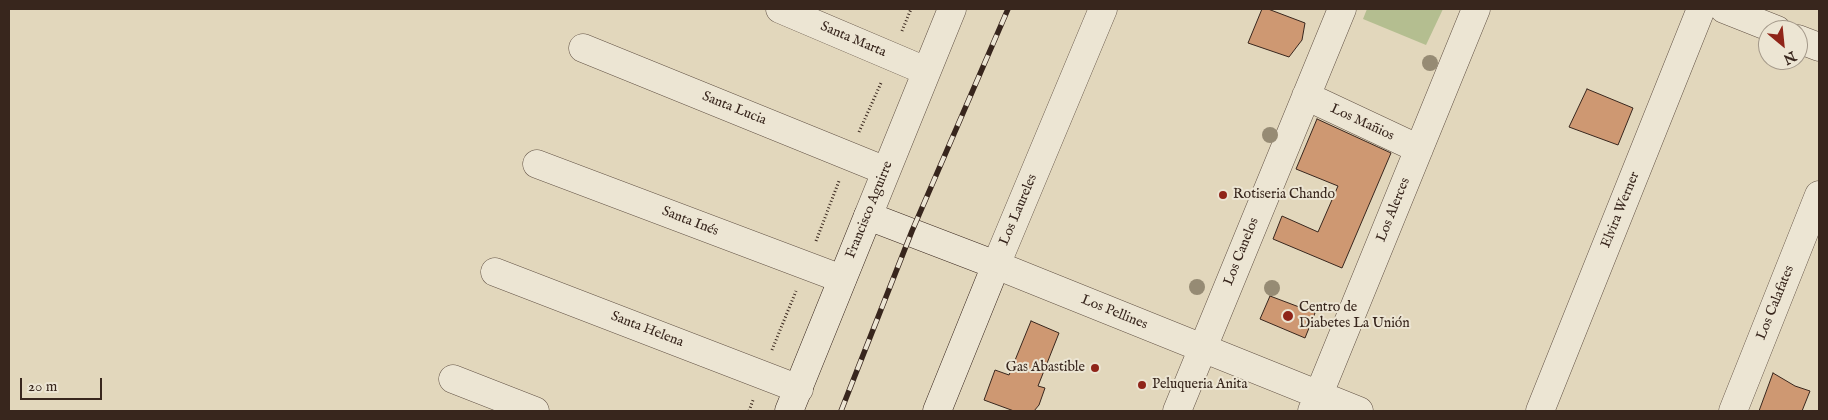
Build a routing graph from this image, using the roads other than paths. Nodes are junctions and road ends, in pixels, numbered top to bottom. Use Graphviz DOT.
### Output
graph roads {
  1 [pos="780,9"];
  2 [pos="952,9"];
  3 [pos="1103,9"];
  4 [pos="1342,9"];
  5 [pos="1476,9"];
  6 [pos="1701,9"];
  7 [pos="1724,9"];
  8 [pos="1758,22"];
  9 [pos="582,48"];
  10 [pos="926,71"];
  11 [pos="1306,96"];
  12 [pos="1419,149"];
  13 [pos="537,164"];
  14 [pos="886,170"];
  15 [pos="1819,195"];
  16 [pos="868,216"];
  17 [pos="996,265"];
  18 [pos="495,272"];
  19 [pos="842,279"];
  20 [pos="1203,348"];
  21 [pos="454,379"];
  22 [pos="794,400"];
  23 [pos="1315,403"];
  24 [pos="535,411"];
  25 [pos="937,411"];
  26 [pos="1177,411"];
  27 [pos="1359,411"];
  28 [pos="1540,411"];
  29 [pos="1733,411"];
  1 -- 10 [label="street, Santa Marta"];
  2 -- 10 [label="street, Francisco Aguirre"];
  3 -- 17 [label="street, Los Laureles"];
  4 -- 11 [label="street, Los Canelos"];
  5 -- 12 [label="street, Los Alerces"];
  6 -- 28 [label="street, Elvira Werner"];
  7 -- 8 [label="street"];
  9 -- 14 [label="street, Santa Lucia"];
  10 -- 14 [label="street, Francisco Aguirre"];
  11 -- 12 [label="street, Los Mañios"];
  11 -- 20 [label="street, Los Canelos"];
  12 -- 23 [label="street, Los Alerces"];
  13 -- 19 [label="street, Santa Inés"];
  14 -- 16 [label="street, Francisco Aguirre"];
  15 -- 29 [label="street, Los Calafates"];
  16 -- 17 [label="street, Los Pellines"];
  16 -- 19 [label="street, Francisco Aguirre"];
  17 -- 20 [label="street, Los Pellines"];
  17 -- 25 [label="street, Los Laureles"];
  18 -- 22 [label="street, Santa Helena"];
  19 -- 22 [label="street, Francisco Aguirre"];
  20 -- 23 [label="street, Los Pellines"];
  20 -- 26 [label="street, Los Canelos"];
  21 -- 24 [label="street"];
  23 -- 27 [label="street, Los Pellines"];
}
